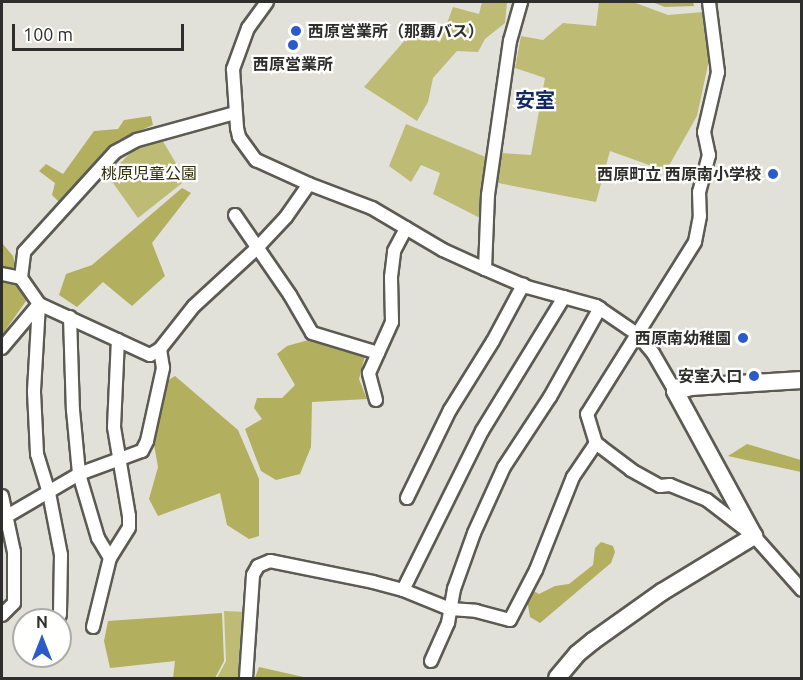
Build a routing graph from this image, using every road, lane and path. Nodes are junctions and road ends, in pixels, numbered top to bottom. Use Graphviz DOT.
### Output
graph roads {
  1 [pos="267,2"];
  2 [pos="521,2"];
  3 [pos="709,2"];
  4 [pos="235,113"];
  5 [pos="309,184"];
  6 [pos="235,215"];
  7 [pos="406,228"];
  8 [pos="257,248"];
  9 [pos="485,269"];
  10 [pos="2,274"];
  11 [pos="21,278"];
  12 [pos="523,285"];
  13 [pos="564,297"];
  14 [pos="39,304"];
  15 [pos="600,308"];
  16 [pos="70,317"];
  17 [pos="637,334"];
  18 [pos="118,340"];
  19 [pos="2,348"];
  20 [pos="160,349"];
  21 [pos="378,353"];
  22 [pos="801,380"];
  23 [pos="675,391"];
  24 [pos="376,400"];
  25 [pos="596,443"];
  26 [pos="118,458"];
  27 [pos="79,474"];
  28 [pos="49,494"];
  29 [pos="2,496"];
  30 [pos="407,498"];
  31 [pos="4,518"];
  32 [pos="754,536"];
  33 [pos="110,558"];
  34 [pos="786,571"];
  35 [pos="801,574"];
  36 [pos="403,590"];
  37 [pos="801,591"];
  38 [pos="60,608"];
  39 [pos="450,609"];
  40 [pos="2,615"];
  41 [pos="93,627"];
  42 [pos="431,661"];
  43 [pos="246,678"];
  44 [pos="557,678"];
  1 -- 4 [label="street"];
  2 -- 9 [label="street"];
  3 -- 17 [label="street"];
  4 -- 5 [label="street"];
  4 -- 11 [label="street"];
  5 -- 7 [label="street"];
  5 -- 8 [label="street"];
  6 -- 8 [label="street"];
  7 -- 9 [label="street"];
  7 -- 21 [label="street"];
  8 -- 20 [label="street"];
  8 -- 21 [label="street"];
  9 -- 12 [label="street"];
  10 -- 11 [label="street"];
  11 -- 14 [label="street"];
  12 -- 13 [label="street"];
  12 -- 30 [label="street"];
  13 -- 15 [label="street"];
  13 -- 36 [label="street"];
  14 -- 16 [label="street"];
  14 -- 19 [label="street"];
  14 -- 28 [label="street"];
  15 -- 17 [label="street"];
  15 -- 39 [label="street"];
  16 -- 18 [label="street"];
  16 -- 27 [label="street"];
  17 -- 23 [label="street"];
  17 -- 25 [label="street"];
  18 -- 20 [label="street"];
  18 -- 26 [label="street"];
  20 -- 26 [label="street"];
  21 -- 24 [label="street"];
  22 -- 23 [label="street"];
  23 -- 32 [label="street"];
  25 -- 32 [label="street"];
  25 -- 39 [label="street"];
  26 -- 27 [label="street"];
  26 -- 33 [label="street"];
  27 -- 28 [label="street"];
  27 -- 33 [label="street"];
  28 -- 31 [label="street"];
  28 -- 38 [label="street"];
  29 -- 31 [label="street"];
  31 -- 40 [label="street"];
  32 -- 34 [label="street"];
  32 -- 44 [label="street"];
  33 -- 41 [label="street"];
  34 -- 35 [label="street"];
  34 -- 37 [label="street"];
  36 -- 39 [label="street"];
  36 -- 43 [label="street"];
  39 -- 42 [label="street"];
}
